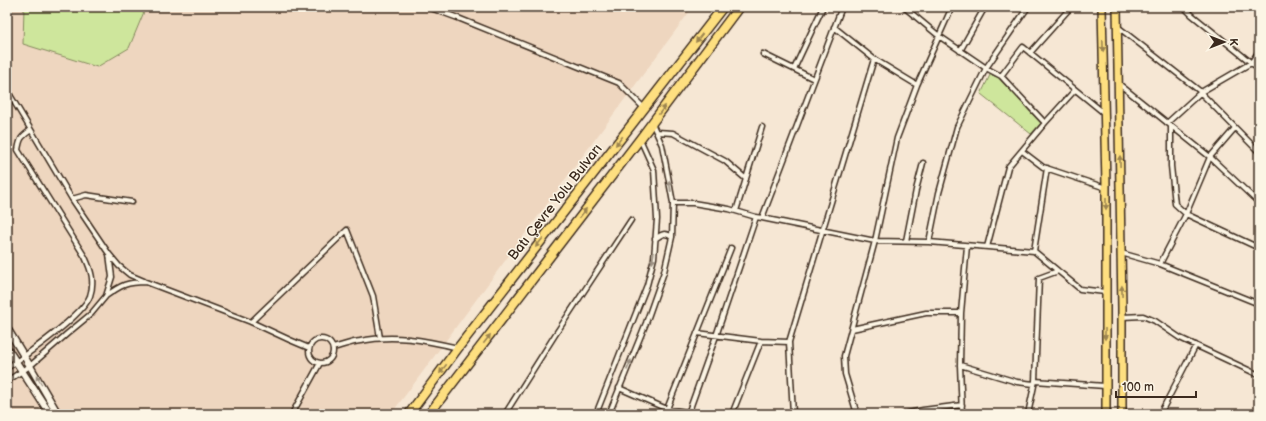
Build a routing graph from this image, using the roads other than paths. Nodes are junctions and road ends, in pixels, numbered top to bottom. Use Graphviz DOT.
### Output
graph roads {
  1 [pos="428,7"];
  2 [pos="722,7"];
  3 [pos="739,7"];
  4 [pos="823,7"];
  5 [pos="842,7"];
  6 [pos="904,7"];
  7 [pos="952,7"];
  8 [pos="985,7"];
  9 [pos="1028,7"];
  10 [pos="1071,7"];
  11 [pos="1101,7"];
  12 [pos="1118,7"];
  13 [pos="1184,7"];
  14 [pos="834,27"];
  15 [pos="1118,27"];
  16 [pos="940,36"];
  17 [pos="960,51"];
  18 [pos="1259,51"];
  19 [pos="1030,53"];
  20 [pos="763,54"];
  21 [pos="874,58"];
  22 [pos="1251,63"];
  23 [pos="986,68"];
  24 [pos="1259,68"];
  25 [pos="794,69"];
  26 [pos="1001,76"];
  27 [pos="814,79"];
  28 [pos="1119,83"];
  29 [pos="918,85"];
  30 [pos="7,90"];
  31 [pos="1075,90"];
  32 [pos="1201,92"];
  33 [pos="644,108"];
  34 [pos="1104,113"];
  35 [pos="652,122"];
  36 [pos="1045,123"];
  37 [pos="1166,123"];
  38 [pos="762,127"];
  39 [pos="1171,127"];
  40 [pos="1235,128"];
  41 [pos="31,130"];
  42 [pos="657,132"];
  43 [pos="640,138"];
  44 [pos="1022,151"];
  45 [pos="1259,152"];
  46 [pos="1210,157"];
  47 [pos="923,163"];
  48 [pos="1047,168"];
  49 [pos="746,179"];
  50 [pos="1106,188"];
  51 [pos="72,199"];
  52 [pos="132,202"];
  53 [pos="1259,203"];
  54 [pos="673,204"];
  55 [pos="736,211"];
  56 [pos="1186,214"];
  57 [pos="756,217"];
  58 [pos="762,218"];
  59 [pos="631,220"];
  60 [pos="822,231"];
  61 [pos="672,237"];
  62 [pos="655,239"];
  63 [pos="875,241"];
  64 [pos="906,241"];
  65 [pos="929,242"];
  66 [pos="967,246"];
  67 [pos="987,247"];
  68 [pos="731,248"];
  69 [pos="1259,248"];
  70 [pos="1034,251"];
  71 [pos="1121,252"];
  72 [pos="109,254"];
  73 [pos="1160,264"];
  74 [pos="1058,271"];
  75 [pos="146,282"];
  76 [pos="1105,292"];
  77 [pos="106,296"];
  78 [pos="1259,304"];
  79 [pos="961,313"];
  80 [pos="1122,317"];
  81 [pos="251,322"];
  82 [pos="7,328"];
  83 [pos="852,329"];
  84 [pos="697,333"];
  85 [pos="716,336"];
  86 [pos="380,338"];
  87 [pos="761,341"];
  88 [pos="789,342"];
  89 [pos="1196,345"];
  90 [pos="7,348"];
  91 [pos="309,348"];
  92 [pos="333,348"];
  93 [pos="458,348"];
  94 [pos="24,356"];
  95 [pos="16,362"];
  96 [pos="320,363"];
  97 [pos="960,365"];
  98 [pos="30,366"];
  99 [pos="7,368"];
  100 [pos="23,372"];
  101 [pos="1259,375"];
  102 [pos="7,381"];
  103 [pos="1034,382"];
  104 [pos="1106,386"];
  105 [pos="619,388"];
  106 [pos="962,405"];
  107 [pos="667,409"];
  108 [pos="688,413"];
  109 [pos="50,414"];
  110 [pos="58,414"];
  111 [pos="292,414"];
  112 [pos="409,414"];
  113 [pos="429,414"];
  114 [pos="505,414"];
  115 [pos="596,414"];
  116 [pos="609,414"];
  117 [pos="665,414"];
  118 [pos="699,414"];
  119 [pos="732,414"];
  120 [pos="793,414"];
  121 [pos="857,414"];
  122 [pos="904,414"];
  123 [pos="962,414"];
  124 [pos="1028,414"];
  125 [pos="1106,414"];
  126 [pos="1122,414"];
  127 [pos="1160,414"];
  1 -- 33 [label="street"];
  2 -- 33 [label="highway, Batı Çevre Yolu Bulvarı, one-way"];
  35 -- 3 [label="highway, Batı Çevre Yolu Bulvarı, one-way"];
  4 -- 25 [label="street"];
  5 -- 14 [label="street"];
  6 -- 16 [label="street"];
  7 -- 16 [label="street"];
  8 -- 17 [label="street"];
  9 -- 23 [label="street"];
  10 -- 19 [label="street"];
  11 -- 34 [label="main road, one-way"];
  12 -- 15 [label="main road"];
  13 -- 22 [label="street"];
  14 -- 21 [label="street"];
  14 -- 27 [label="street"];
  15 -- 28 [label="main road"];
  15 -- 32 [label="street"];
  16 -- 17 [label="street"];
  16 -- 29 [label="street"];
  17 -- 23 [label="street"];
  18 -- 22 [label="street"];
  19 -- 26 [label="street"];
  19 -- 31 [label="street"];
  20 -- 25 [label="street"];
  21 -- 29 [label="street"];
  21 -- 60 [label="street"];
  22 -- 24 [label="street"];
  22 -- 32 [label="street"];
  23 -- 26 [label="street"];
  23 -- 65 [label="street"];
  25 -- 27 [label="street"];
  26 -- 36 [label="street"];
  27 -- 58 [label="street"];
  28 -- 37 [label="street"];
  71 -- 28 [label="main road, one-way"];
  29 -- 63 [label="street"];
  30 -- 41 [label="street"];
  31 -- 34 [label="street"];
  31 -- 36 [label="street"];
  32 -- 37 [label="street"];
  32 -- 40 [label="street"];
  33 -- 93 [label="highway, Batı Çevre Yolu Bulvarı, one-way"];
  34 -- 50 [label="main road"];
  35 -- 42 [label="street"];
  35 -- 43 [label="highway, Batı Çevre Yolu Bulvarı"];
  36 -- 44 [label="street"];
  37 -- 39 [label="street"];
  38 -- 49 [label="street"];
  39 -- 46 [label="street"];
  39 -- 56 [label="street"];
  40 -- 45 [label="street"];
  40 -- 46 [label="street"];
  41 -- 51 [label="street"];
  41 -- 94 [label="street"];
  42 -- 49 [label="street"];
  54 -- 42 [label="street, one-way"];
  43 -- 62 [label="street"];
  113 -- 43 [label="highway, Batı Çevre Yolu Bulvarı, one-way"];
  44 -- 48 [label="street"];
  44 -- 67 [label="street"];
  46 -- 53 [label="street"];
  46 -- 56 [label="street"];
  47 -- 64 [label="street"];
  48 -- 50 [label="street"];
  48 -- 70 [label="street"];
  49 -- 55 [label="street"];
  50 -- 76 [label="main road, one-way"];
  51 -- 52 [label="street"];
  51 -- 72 [label="street"];
  54 -- 55 [label="street"];
  54 -- 61 [label="street"];
  55 -- 57 [label="street"];
  56 -- 69 [label="street"];
  56 -- 73 [label="street"];
  57 -- 58 [label="street"];
  57 -- 85 [label="street"];
  58 -- 60 [label="street"];
  59 -- 114 [label="street"];
  60 -- 63 [label="street"];
  60 -- 88 [label="street"];
  61 -- 62 [label="street"];
  105 -- 61 [label="street, one-way"];
  62 -- 115 [label="street, one-way"];
  63 -- 64 [label="street"];
  63 -- 83 [label="street"];
  64 -- 65 [label="street"];
  65 -- 66 [label="street"];
  66 -- 67 [label="street"];
  66 -- 79 [label="street"];
  67 -- 70 [label="street"];
  68 -- 84 [label="street"];
  70 -- 74 [label="street"];
  71 -- 73 [label="street"];
  80 -- 71 [label="main road, one-way"];
  72 -- 75 [label="street"];
  72 -- 77 [label="street"];
  73 -- 78 [label="street"];
  74 -- 76 [label="street"];
  74 -- 103 [label="street"];
  75 -- 77 [label="street"];
  75 -- 81 [label="street"];
  76 -- 104 [label="main road, one-way"];
  77 -- 98 [label="street"];
  79 -- 83 [label="street"];
  79 -- 97 [label="street"];
  80 -- 89 [label="street"];
  80 -- 126 [label="main road"];
  81 -- 86 [label="street"];
  81 -- 91 [label="street"];
  82 -- 94 [label="street"];
  83 -- 121 [label="street"];
  84 -- 85 [label="street"];
  84 -- 107 [label="street"];
  85 -- 87 [label="street"];
  85 -- 108 [label="street"];
  86 -- 92 [label="street"];
  86 -- 93 [label="street"];
  87 -- 88 [label="street"];
  87 -- 119 [label="street"];
  88 -- 120 [label="street"];
  89 -- 101 [label="street"];
  89 -- 127 [label="street"];
  90 -- 95 [label="street"];
  91 -- 92 [label="street"];
  91 -- 96 [label="street"];
  92 -- 96 [label="street"];
  93 -- 112 [label="highway, Batı Çevre Yolu Bulvarı, one-way"];
  94 -- 95 [label="street"];
  94 -- 98 [label="street"];
  95 -- 99 [label="street"];
  95 -- 100 [label="street"];
  96 -- 111 [label="street"];
  97 -- 103 [label="street"];
  97 -- 106 [label="street"];
  98 -- 100 [label="street"];
  110 -- 98 [label="street, one-way"];
  100 -- 102 [label="street"];
  100 -- 109 [label="street"];
  103 -- 104 [label="street"];
  103 -- 124 [label="street"];
  104 -- 125 [label="main road"];
  105 -- 107 [label="street"];
  105 -- 116 [label="street"];
  106 -- 122 [label="street"];
  106 -- 123 [label="street"];
  107 -- 108 [label="street"];
  107 -- 117 [label="street"];
  108 -- 118 [label="street"];
}
